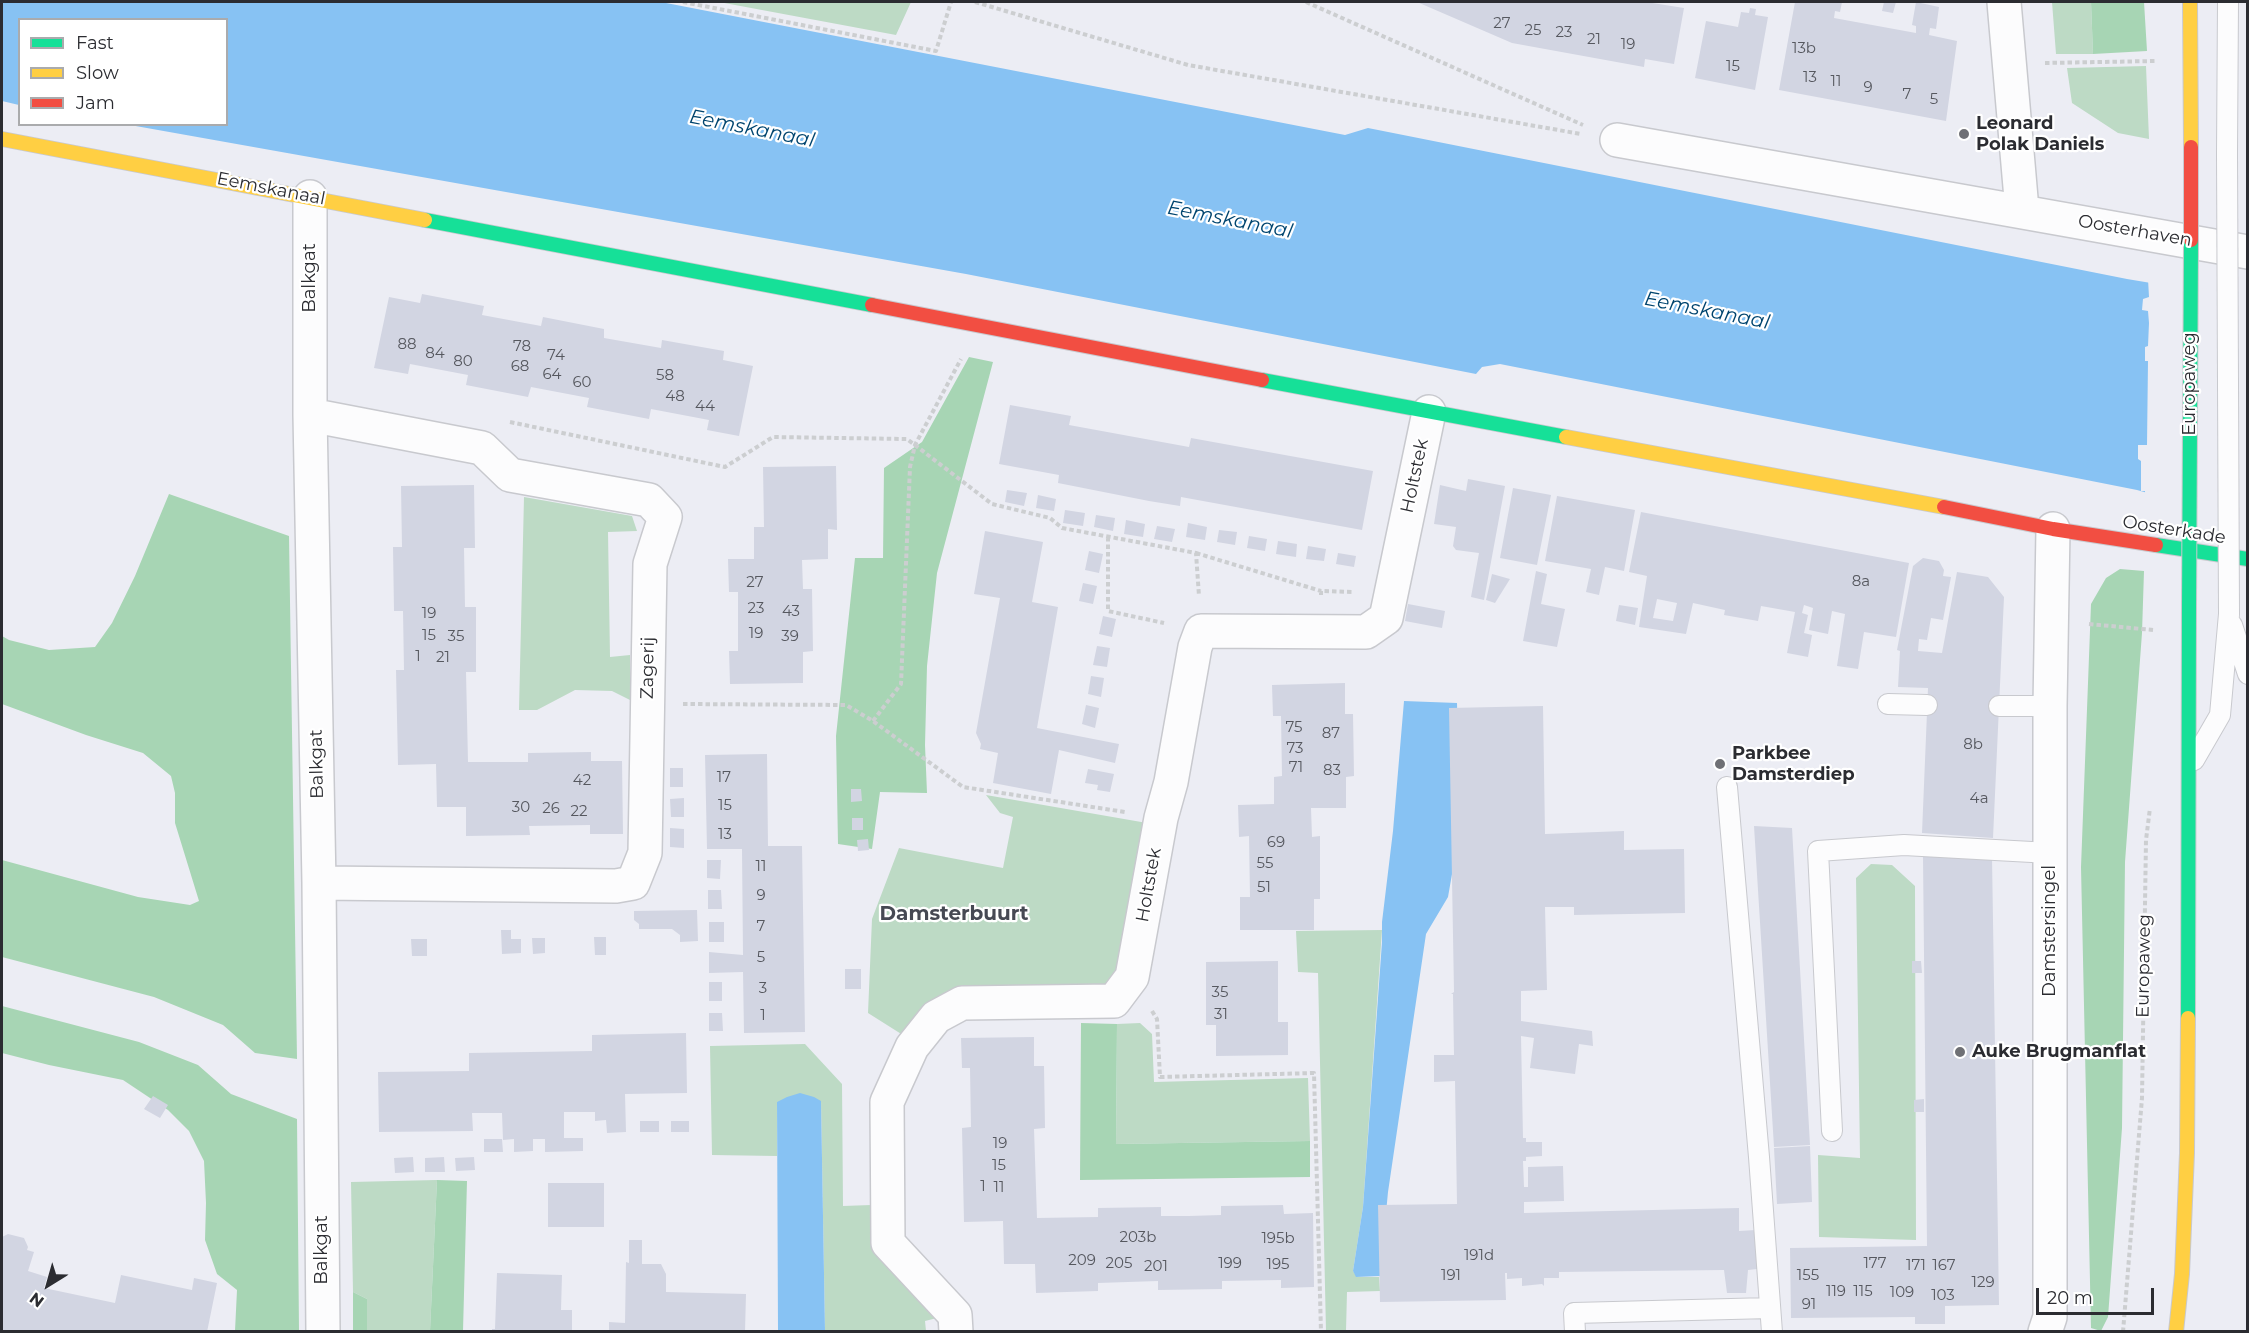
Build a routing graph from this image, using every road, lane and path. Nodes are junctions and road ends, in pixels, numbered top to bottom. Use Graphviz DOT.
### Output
graph roads {
  1 [pos="683,2"];
  2 [pos="951,2"];
  3 [pos="975,2"];
  4 [pos="1306,2"];
  5 [pos="2004,2"];
  6 [pos="2190,2"];
  7 [pos="2228,2"];
  8 [pos="2165,61"];
  9 [pos="2008,63"];
  10 [pos="2,139"];
  11 [pos="1617,140"];
  12 [pos="310,197"];
  13 [pos="2022,210"];
  14 [pos="2247,252"];
  15 [pos="969,323"];
  16 [pos="1429,412"];
  17 [pos="310,416"];
  18 [pos="506,422"];
  19 [pos="915,445"];
  20 [pos="2054,530"];
  21 [pos="1108,537"];
  22 [pos="2096,537"];
  23 [pos="1196,554"];
  24 [pos="2247,559"];
  25 [pos="1321,591"];
  26 [pos="1355,592"];
  27 [pos="2229,614"];
  28 [pos="2052,621"];
  29 [pos="1201,631"];
  30 [pos="2163,631"];
  31 [pos="1322,632"];
  32 [pos="2247,674"];
  33 [pos="648,704"];
  34 [pos="1888,705"];
  35 [pos="1928,705"];
  36 [pos="1999,706"];
  37 [pos="2050,706"];
  38 [pos="873,721"];
  39 [pos="2190,766"];
  40 [pos="1727,787"];
  41 [pos="2150,807"];
  42 [pos="1161,818"];
  43 [pos="2050,853"];
  44 [pos="319,883"];
  45 [pos="1132,977"];
  46 [pos="1832,1131"];
  47 [pos="1770,1308"];
  48 [pos="323,1332"];
  49 [pos="956,1332"];
  50 [pos="1321,1332"];
  51 [pos="1575,1332"];
  52 [pos="1772,1332"];
  53 [pos="2045,1332"];
  54 [pos="2123,1332"];
  55 [pos="2176,1332"];
  1 -- 2 [label="path"];
  3 -- 11 [label="path"];
  4 -- 11 [label="path"];
  5 -- 9 [label="street"];
  6 -- 39 [label="street, Europaweg, bridge"];
  7 -- 27 [label="lane, bridge"];
  8 -- 9 [label="path"];
  9 -- 13 [label="street"];
  10 -- 12 [label="street, Eemskanaal"];
  11 -- 13 [label="street"];
  12 -- 15 [label="street, Eemskanaal"];
  12 -- 17 [label="street, Balkgat"];
  13 -- 14 [label="street, Oosterhaven"];
  15 -- 16 [label="street, Eemskanaal"];
  15 -- 19 [label="path"];
  16 -- 20 [label="street, Eemskanaal"];
  16 -- 31 [label="street, Holtstek"];
  17 -- 33 [label="street, Zagerij"];
  17 -- 44 [label="street, Balkgat"];
  18 -- 19 [label="path"];
  19 -- 21 [label="path"];
  19 -- 38 [label="path"];
  20 -- 22 [label="street, Eemskanaal"];
  20 -- 28 [label="street, Damstersingel"];
  21 -- 23 [label="path"];
  21 -- 29 [label="path"];
  22 -- 24 [label="street, Oosterkade"];
  23 -- 25 [label="path"];
  23 -- 29 [label="path"];
  25 -- 26 [label="path"];
  25 -- 31 [label="path"];
  27 -- 32 [label="lane"];
  27 -- 39 [label="lane"];
  28 -- 30 [label="path"];
  28 -- 37 [label="street, Damstersingel"];
  29 -- 31 [label="street, Holtstek"];
  29 -- 42 [label="street, Holtstek"];
  33 -- 38 [label="path"];
  33 -- 44 [label="street, Zagerij"];
  34 -- 35 [label="lane"];
  36 -- 37 [label="lane"];
  37 -- 43 [label="street, Damstersingel"];
  38 -- 42 [label="path"];
  39 -- 55 [label="street, Europaweg"];
  40 -- 47 [label="lane"];
  41 -- 54 [label="path, Europaweg"];
  42 -- 45 [label="street, Holtstek"];
  43 -- 46 [label="lane"];
  43 -- 53 [label="street, Damstersingel"];
  44 -- 48 [label="street, Balkgat"];
  45 -- 49 [label="street, Holtstek"];
  45 -- 50 [label="path"];
  47 -- 51 [label="lane"];
  47 -- 52 [label="lane"];
}
